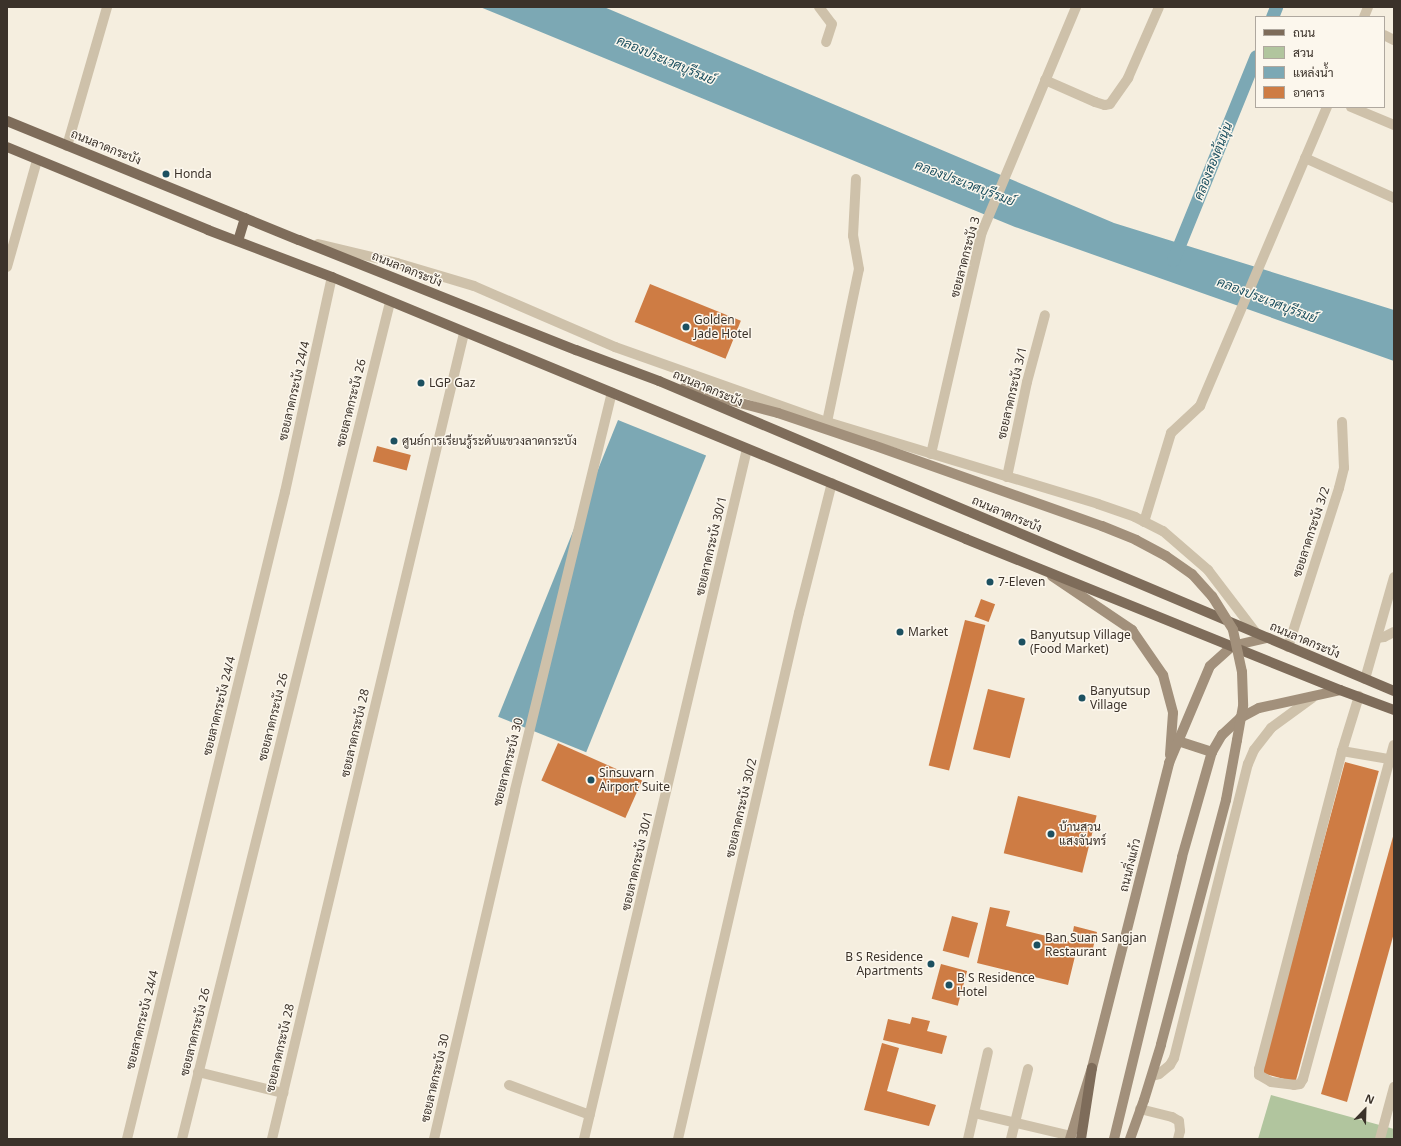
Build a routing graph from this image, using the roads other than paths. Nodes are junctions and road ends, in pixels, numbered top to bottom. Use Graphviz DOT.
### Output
graph roads {
  1 [pos="107,7"];
  2 [pos="819,7"];
  3 [pos="1076,7"];
  4 [pos="1159,7"];
  5 [pos="1385,36"];
  6 [pos="1394,40"];
  7 [pos="826,42"];
  8 [pos="1045,80"];
  9 [pos="1326,108"];
  10 [pos="1353,108"];
  11 [pos="7,121"];
  12 [pos="1394,125"];
  13 [pos="67,146"];
  14 [pos="7,147"];
  15 [pos="1305,158"];
  16 [pos="37,160"];
  17 [pos="856,179"];
  18 [pos="1394,198"];
  19 [pos="245,218"];
  20 [pos="299,240"];
  21 [pos="238,241"];
  22 [pos="7,267"];
  23 [pos="332,278"];
  24 [pos="390,302"];
  25 [pos="1045,315"];
  26 [pos="464,333"];
  27 [pos="659,381"];
  28 [pos="612,393"];
  29 [pos="827,422"];
  30 [pos="1342,422"];
  31 [pos="748,449"];
  32 [pos="931,454"];
  33 [pos="1007,477"];
  34 [pos="832,483"];
  35 [pos="1144,522"];
  36 [pos="1041,569"];
  37 [pos="1394,577"];
  38 [pos="1394,632"];
  39 [pos="1256,633"];
  40 [pos="1268,638"];
  41 [pos="1377,638"];
  42 [pos="1232,646"];
  43 [pos="1288,647"];
  44 [pos="1365,679"];
  45 [pos="1340,690"];
  46 [pos="1394,691"];
  47 [pos="1359,696"];
  48 [pos="1312,698"];
  49 [pos="1394,710"];
  50 [pos="1178,741"];
  51 [pos="1394,744"];
  52 [pos="1342,751"];
  53 [pos="1212,752"];
  54 [pos="1389,759"];
  55 [pos="1169,763"];
  56 [pos="988,1052"];
  57 [pos="1092,1068"];
  58 [pos="1028,1069"];
  59 [pos="198,1072"];
  60 [pos="1152,1076"];
  61 [pos="509,1085"];
  62 [pos="1394,1087"];
  63 [pos="283,1093"];
  64 [pos="1140,1109"];
  65 [pos="974,1113"];
  66 [pos="590,1115"];
  67 [pos="1015,1123"];
  68 [pos="1070,1138"];
  69 [pos="127,1139"];
  70 [pos="182,1139"];
  71 [pos="272,1139"];
  72 [pos="434,1139"];
  73 [pos="584,1139"];
  74 [pos="678,1139"];
  75 [pos="968,1139"];
  76 [pos="1011,1139"];
  77 [pos="1081,1139"];
  78 [pos="1114,1139"];
  79 [pos="1130,1139"];
  80 [pos="1178,1139"];
  81 [pos="1380,1139"];
  1 -- 13 [label="street"];
  2 -- 7 [label="street"];
  3 -- 8 [label="street, ซอยลาดกระบัง 3"];
  4 -- 8 [label="street"];
  5 -- 6 [label="street"];
  8 -- 32 [label="street, ซอยลาดกระบัง 3"];
  9 -- 15 [label="street"];
  10 -- 12 [label="street"];
  11 -- 13 [label="main road, ถนนลาดกระบัง"];
  13 -- 19 [label="main road, ถนนลาดกระบัง"];
  14 -- 16 [label="main road"];
  15 -- 18 [label="street"];
  15 -- 35 [label="street"];
  16 -- 21 [label="main road"];
  16 -- 22 [label="street"];
  17 -- 29 [label="street"];
  19 -- 20 [label="main road, ถนนลาดกระบัง"];
  19 -- 21 [label="main road"];
  20 -- 27 [label="main road, ถนนลาดกระบัง"];
  20 -- 29 [label="street"];
  21 -- 23 [label="main road"];
  23 -- 24 [label="main road"];
  23 -- 69 [label="street, ซอยลาดกระบัง 24/4"];
  24 -- 26 [label="main road"];
  24 -- 59 [label="street, ซอยลาดกระบัง 26"];
  25 -- 33 [label="street, ซอยลาดกระบัง 3/1"];
  26 -- 28 [label="main road"];
  26 -- 63 [label="street, ซอยลาดกระบัง 28"];
  27 -- 39 [label="main road, ถนนลาดกระบัง"];
  27 -- 60 [label="main road, bridge"];
  28 -- 31 [label="main road"];
  28 -- 72 [label="street, ซอยลาดกระบัง 30"];
  29 -- 32 [label="street"];
  30 -- 43 [label="street, ซอยลาดกระบัง 3/2"];
  31 -- 34 [label="main road"];
  31 -- 66 [label="street, ซอยลาดกระบัง 30/1"];
  32 -- 33 [label="street"];
  33 -- 35 [label="street"];
  34 -- 36 [label="main road"];
  34 -- 74 [label="street, ซอยลาดกระบัง 30/2"];
  35 -- 39 [label="street"];
  36 -- 42 [label="main road"];
  36 -- 55 [label="main road"];
  37 -- 41 [label="street"];
  38 -- 41 [label="street"];
  39 -- 40 [label="main road, ถนนลาดกระบัง"];
  40 -- 42 [label="main road, ถนนกิ่งแก้ว"];
  40 -- 43 [label="main road, ถนนลาดกระบัง"];
  41 -- 44 [label="street"];
  42 -- 45 [label="main road"];
  42 -- 50 [label="main road, ถนนกิ่งแก้ว"];
  43 -- 44 [label="main road, ถนนลาดกระบัง"];
  44 -- 46 [label="main road, ถนนลาดกระบัง"];
  45 -- 47 [label="main road"];
  45 -- 48 [label="main road"];
  47 -- 49 [label="main road"];
  47 -- 52 [label="street"];
  48 -- 53 [label="main road"];
  48 -- 60 [label="street"];
  50 -- 53 [label="main road"];
  50 -- 55 [label="main road, ถนนกิ่งแก้ว"];
  51 -- 54 [label="street"];
  52 -- 54 [label="street"];
  52 -- 54 [label="street"];
  53 -- 78 [label="main road"];
  55 -- 57 [label="main road, ถนนกิ่งแก้ว"];
  56 -- 65 [label="street"];
  57 -- 68 [label="main road, ถนนกิ่งแก้ว"];
  57 -- 77 [label="main road"];
  58 -- 67 [label="street"];
  59 -- 63 [label="street"];
  59 -- 70 [label="street, ซอยลาดกระบัง 26"];
  60 -- 64 [label="main road"];
  61 -- 66 [label="street"];
  62 -- 81 [label="street"];
  63 -- 71 [label="street, ซอยลาดกระบัง 28"];
  64 -- 79 [label="main road"];
  64 -- 80 [label="street"];
  65 -- 67 [label="street"];
  65 -- 75 [label="street"];
  66 -- 73 [label="street, ซอยลาดกระบัง 30/1"];
  67 -- 68 [label="street"];
  67 -- 76 [label="street"];
}
